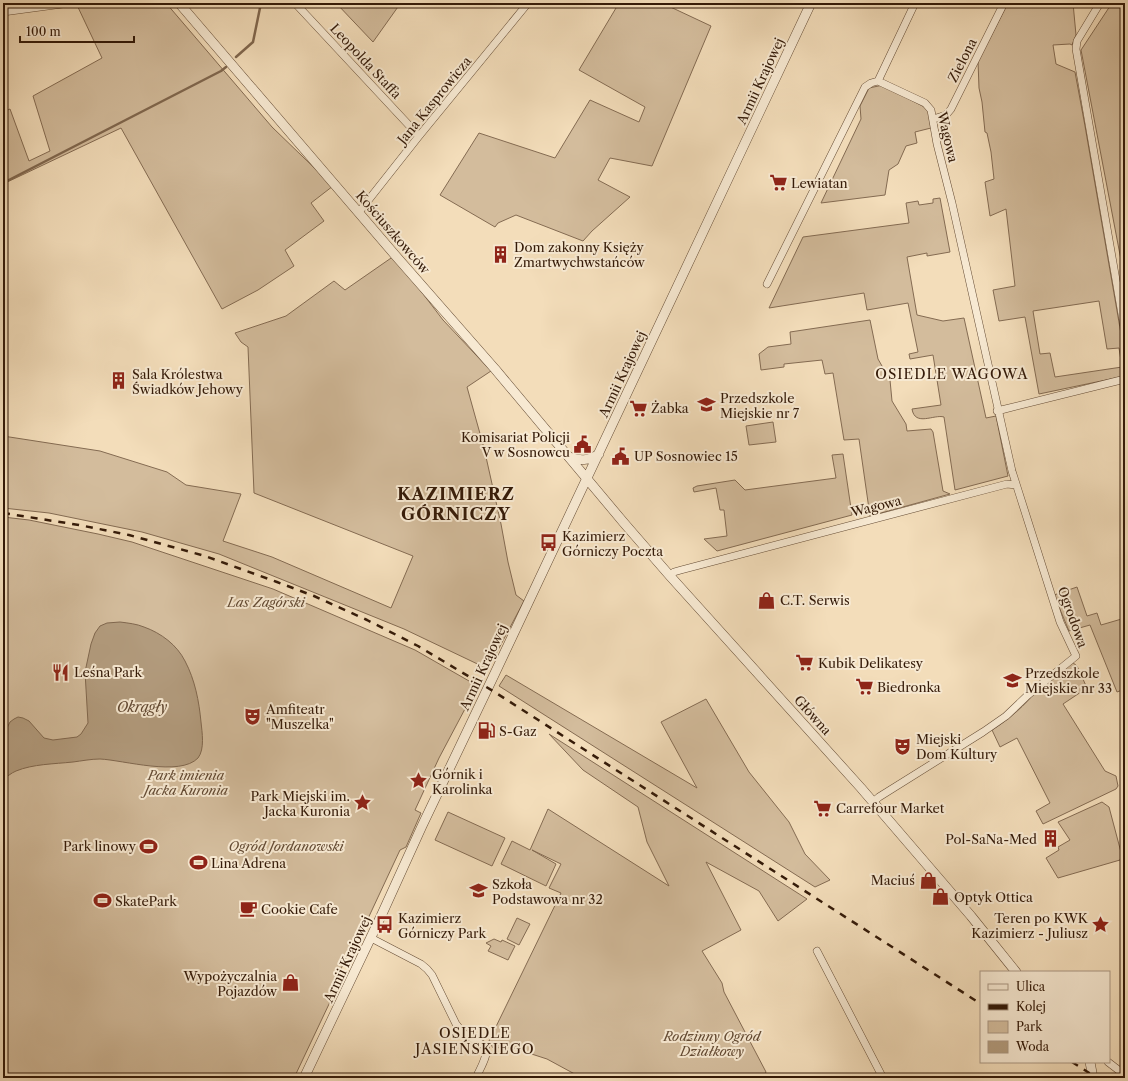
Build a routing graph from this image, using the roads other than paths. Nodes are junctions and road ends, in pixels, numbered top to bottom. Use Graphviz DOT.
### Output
graph roads {
  1 [pos="70,3"];
  2 [pos="179,3"];
  3 [pos="295,3"];
  4 [pos="528,3"];
  5 [pos="811,3"];
  6 [pos="914,3"];
  7 [pos="1004,3"];
  8 [pos="1100,3"];
  9 [pos="3,12"];
  10 [pos="878,81"];
  11 [pos="933,119"];
  12 [pos="419,136"];
  13 [pos="359,212"];
  14 [pos="767,284"];
  15 [pos="1125,332"];
  16 [pos="1125,379"];
  17 [pos="998,411"];
  18 [pos="599,454"];
  19 [pos="569,457"];
  20 [pos="587,479"];
  21 [pos="1016,485"];
  22 [pos="670,576"];
  23 [pos="873,802"];
  24 [pos="371,938"];
  25 [pos="817,952"];
  26 [pos="1015,971"];
  27 [pos="1090,1063"];
  28 [pos="1109,1063"];
  29 [pos="1125,1075"];
  30 [pos="304,1078"];
  31 [pos="476,1078"];
  32 [pos="883,1078"];
  33 [pos="1093,1078"];
  1 -- 9 [label="street"];
  2 -- 13 [label="street, Kościuszkowców"];
  3 -- 12 [label="street, Leopolda Staffa"];
  4 -- 12 [label="street, Jana Kasprowicza"];
  5 -- 18 [label="street, Armii Krajowej"];
  6 -- 10 [label="street"];
  7 -- 11 [label="street, Zielona"];
  8 -- 15 [label="street"];
  10 -- 11 [label="street, Wagowa"];
  10 -- 14 [label="street"];
  11 -- 17 [label="street, Wagowa"];
  12 -- 13 [label="street, Jana Kasprowicza"];
  13 -- 19 [label="street, Kościuszkowców"];
  16 -- 17 [label="street"];
  17 -- 21 [label="street, Wagowa"];
  18 -- 19 [label="street"];
  18 -- 20 [label="street, Armii Krajowej"];
  19 -- 20 [label="street, Kościuszkowców"];
  20 -- 22 [label="street, Główna"];
  20 -- 24 [label="street, Armii Krajowej"];
  21 -- 22 [label="street, Wagowa"];
  21 -- 23 [label="street, Ogrodowa"];
  22 -- 23 [label="street, Główna"];
  23 -- 26 [label="street, Główna"];
  24 -- 30 [label="street, Armii Krajowej"];
  24 -- 31 [label="street"];
  25 -- 32 [label="street"];
  27 -- 33 [label="street"];
  28 -- 29 [label="street"];
}
